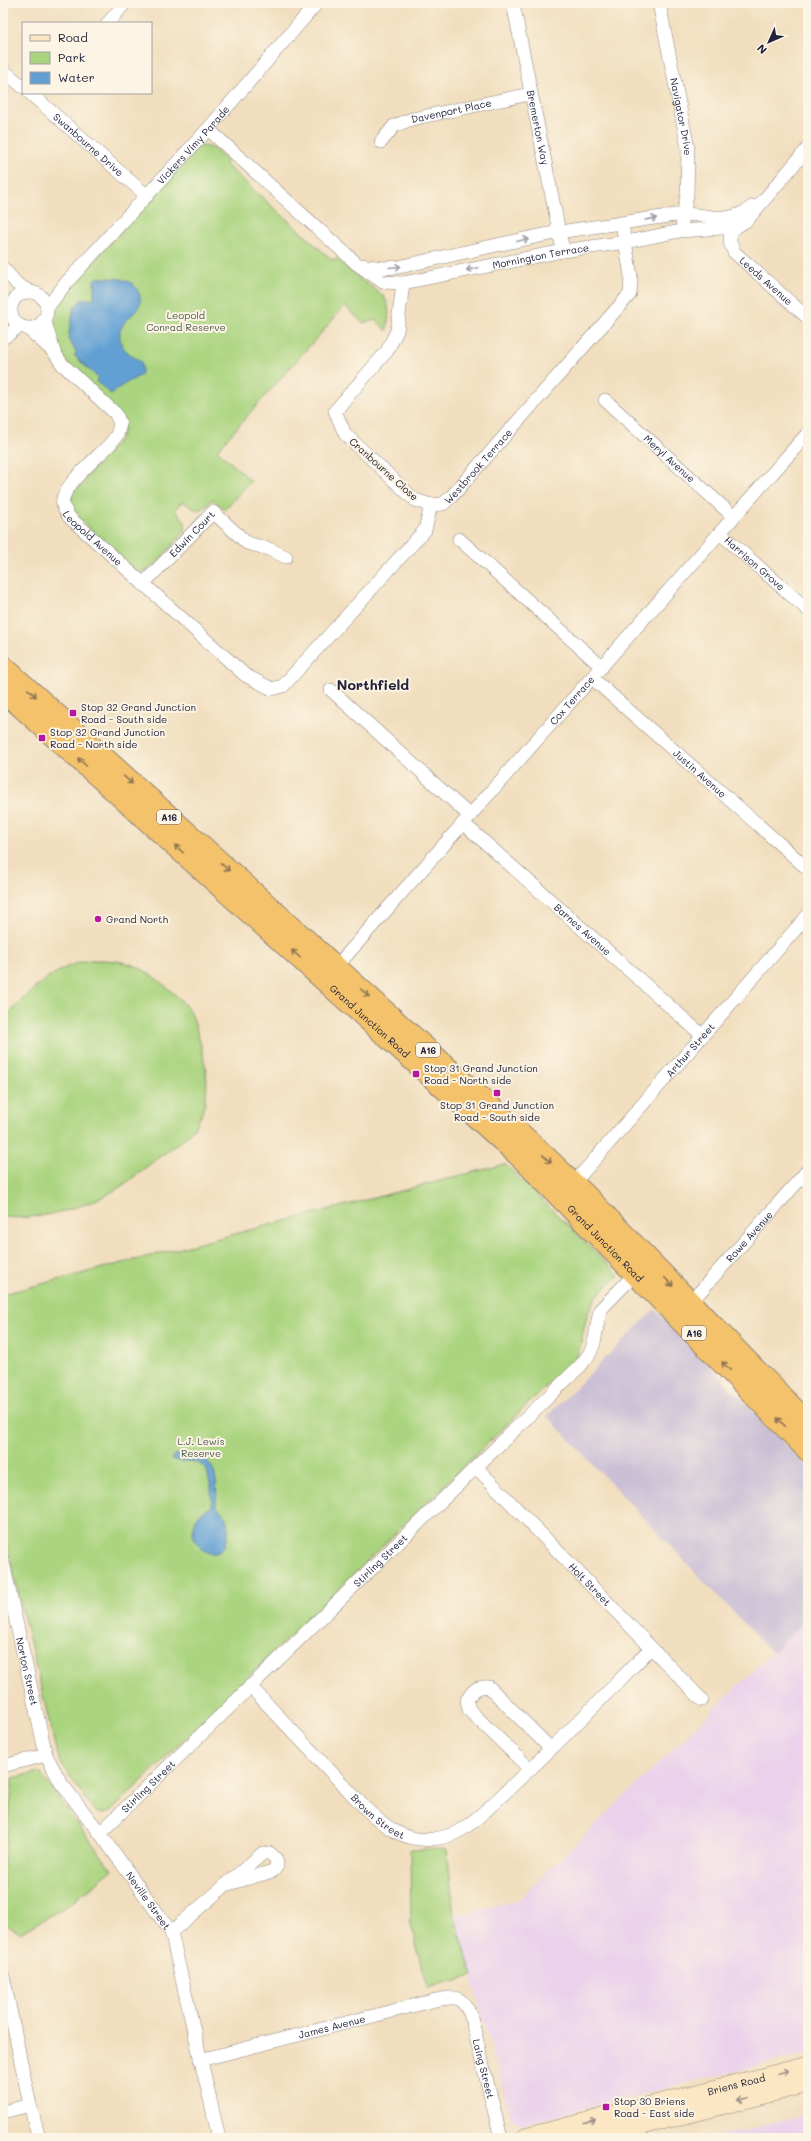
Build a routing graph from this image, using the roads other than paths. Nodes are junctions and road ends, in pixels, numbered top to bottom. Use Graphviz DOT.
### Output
graph roads {
  1 [pos="125,3"];
  2 [pos="317,3"];
  3 [pos="513,3"];
  4 [pos="659,3"];
  5 [pos="109,22"];
  6 [pos="3,70"];
  7 [pos="22,86"];
  8 [pos="530,94"];
  9 [pos="38,96"];
  10 [pos="208,129"];
  11 [pos="381,142"];
  12 [pos="808,148"];
  13 [pos="147,196"];
  14 [pos="685,213"];
  15 [pos="731,223"];
  16 [pos="622,224"];
  17 [pos="680,231"];
  18 [pos="560,232"];
  19 [pos="626,242"];
  20 [pos="563,251"];
  21 [pos="357,264"];
  22 [pos="4,269"];
  23 [pos="66,283"];
  24 [pos="403,283"];
  25 [pos="34,293"];
  26 [pos="8,311"];
  27 [pos="46,314"];
  28 [pos="808,318"];
  29 [pos="24,327"];
  30 [pos="3,338"];
  31 [pos="54,352"];
  32 [pos="605,400"];
  33 [pos="808,433"];
  34 [pos="431,505"];
  35 [pos="734,517"];
  36 [pos="720,533"];
  37 [pos="459,539"];
  38 [pos="286,557"];
  39 [pos="143,584"];
  40 [pos="808,610"];
  41 [pos="3,666"];
  42 [pos="602,666"];
  43 [pos="592,678"];
  44 [pos="282,686"];
  45 [pos="3,690"];
  46 [pos="331,690"];
  47 [pos="467,820"];
  48 [pos="808,869"];
  49 [pos="808,915"];
  50 [pos="331,974"];
  51 [pos="702,1035"];
  52 [pos="808,1170"];
  53 [pos="573,1184"];
  54 [pos="642,1267"];
  55 [pos="690,1303"];
  56 [pos="759,1387"];
  57 [pos="808,1424"];
  58 [pos="808,1450"];
  59 [pos="477,1468"];
  60 [pos="3,1563"];
  61 [pos="6,1590"];
  62 [pos="651,1648"];
  63 [pos="250,1686"];
  64 [pos="702,1700"];
  65 [pos="551,1749"];
  66 [pos="46,1755"];
  67 [pos="3,1766"];
  68 [pos="530,1769"];
  69 [pos="100,1833"];
  70 [pos="225,1885"];
  71 [pos="171,1932"];
  72 [pos="3,1976"];
  73 [pos="463,2000"];
  74 [pos="200,2060"];
  75 [pos="808,2066"];
  76 [pos="808,2083"];
  77 [pos="30,2105"];
  78 [pos="3,2112"];
  79 [pos="39,2138"];
  80 [pos="219,2138"];
  81 [pos="502,2138"];
  82 [pos="525,2138"];
  83 [pos="591,2138"];
  1 -- 5 [label="street"];
  2 -- 10 [label="street, Vickers Vimy Parade"];
  3 -- 8 [label="street, Bremerton Way"];
  4 -- 14 [label="street, Navigator Drive"];
  6 -- 7 [label="street"];
  8 -- 11 [label="street, Davenport Place"];
  8 -- 18 [label="street, Bremerton Way"];
  9 -- 13 [label="street, Swanbourne Drive"];
  10 -- 13 [label="street, Vickers Vimy Parade"];
  10 -- 21 [label="street, Mornington Terrace"];
  12 -- 15 [label="street"];
  13 -- 23 [label="street, Vickers Vimy Parade"];
  14 -- 15 [label="street, Mornington Terrace"];
  16 -- 14 [label="street, Mornington Terrace, one-way"];
  14 -- 17 [label="street, Navigator Drive"];
  15 -- 17 [label="street, Mornington Terrace"];
  15 -- 28 [label="street, Leeds Avenue"];
  16 -- 18 [label="street, Mornington Terrace"];
  16 -- 19 [label="street, Westbrook Terrace"];
  17 -- 19 [label="street, Mornington Terrace"];
  18 -- 20 [label="street, Bremerton Way"];
  21 -- 18 [label="street, Mornington Terrace, one-way"];
  19 -- 20 [label="street, Mornington Terrace"];
  19 -- 34 [label="street, Westbrook Terrace"];
  20 -- 24 [label="street, Mornington Terrace, one-way"];
  21 -- 24 [label="street, Mornington Terrace"];
  22 -- 25 [label="street"];
  22 -- 26 [label="street"];
  23 -- 25 [label="street, Vickers Vimy Parade"];
  23 -- 27 [label="street, Vickers Vimy Parade"];
  24 -- 34 [label="street, Cranbourne Close"];
  25 -- 26 [label="street"];
  25 -- 27 [label="street"];
  26 -- 29 [label="street"];
  27 -- 29 [label="street"];
  27 -- 31 [label="street, Leopold Avenue"];
  29 -- 30 [label="street"];
  29 -- 31 [label="street, Leopold Avenue"];
  31 -- 39 [label="street, Leopold Avenue"];
  32 -- 35 [label="street, Meryl Avenue"];
  33 -- 35 [label="street, Cox Terrace"];
  34 -- 44 [label="street, Westbrook Terrace"];
  35 -- 36 [label="street, Cox Terrace"];
  36 -- 40 [label="street, Harrison Grove"];
  36 -- 42 [label="street, Cox Terrace"];
  37 -- 42 [label="street"];
  38 -- 39 [label="street, Edwin Court"];
  39 -- 44 [label="street, Leopold Avenue"];
  41 -- 50 [label="highway, Grand Junction Road / A16, one-way"];
  42 -- 43 [label="street, Cox Terrace"];
  43 -- 47 [label="street, Cox Terrace"];
  43 -- 48 [label="street, Justin Avenue"];
  50 -- 45 [label="highway, Grand Junction Road / A16, one-way"];
  46 -- 47 [label="street, Barnes Avenue"];
  47 -- 50 [label="street, Cox Terrace"];
  47 -- 51 [label="street, Barnes Avenue"];
  49 -- 51 [label="street, Arthur Street"];
  50 -- 53 [label="highway, Grand Junction Road / A16, one-way"];
  50 -- 54 [label="highway, Grand Junction Road / A16"];
  51 -- 53 [label="street, Arthur Street"];
  52 -- 55 [label="street, Rowe Avenue"];
  53 -- 54 [label="highway, Grand Junction Road / A16"];
  54 -- 55 [label="highway, Grand Junction Road / A16, one-way"];
  56 -- 54 [label="highway, Grand Junction Road / A16, one-way"];
  54 -- 59 [label="street, Stirling Street"];
  55 -- 56 [label="highway, Grand Junction Road / A16"];
  56 -- 57 [label="highway, Grand Junction Road / A16"];
  58 -- 56 [label="highway, Grand Junction Road / A16, one-way"];
  59 -- 62 [label="street, Holt Street"];
  59 -- 63 [label="street, Stirling Street"];
  60 -- 61 [label="street, Norton Street"];
  61 -- 66 [label="street, Norton Street"];
  62 -- 64 [label="street, Holt Street"];
  62 -- 65 [label="street, Brown Street"];
  63 -- 68 [label="street, Brown Street"];
  63 -- 69 [label="street, Stirling Street"];
  65 -- 68 [label="street, Brown Street"];
  65 -- 68 [label="street"];
  66 -- 67 [label="street"];
  66 -- 69 [label="street, Neville Street"];
  69 -- 71 [label="street, Neville Street"];
  70 -- 71 [label="street"];
  71 -- 74 [label="street, Neville Street"];
  72 -- 77 [label="street"];
  73 -- 74 [label="street, James Avenue"];
  73 -- 81 [label="street, Laing Street"];
  74 -- 80 [label="street, Neville Street"];
  82 -- 75 [label="main road, Briens Road, one-way"];
  76 -- 83 [label="main road, Briens Road, one-way"];
  77 -- 78 [label="street"];
  77 -- 79 [label="street"];
}
